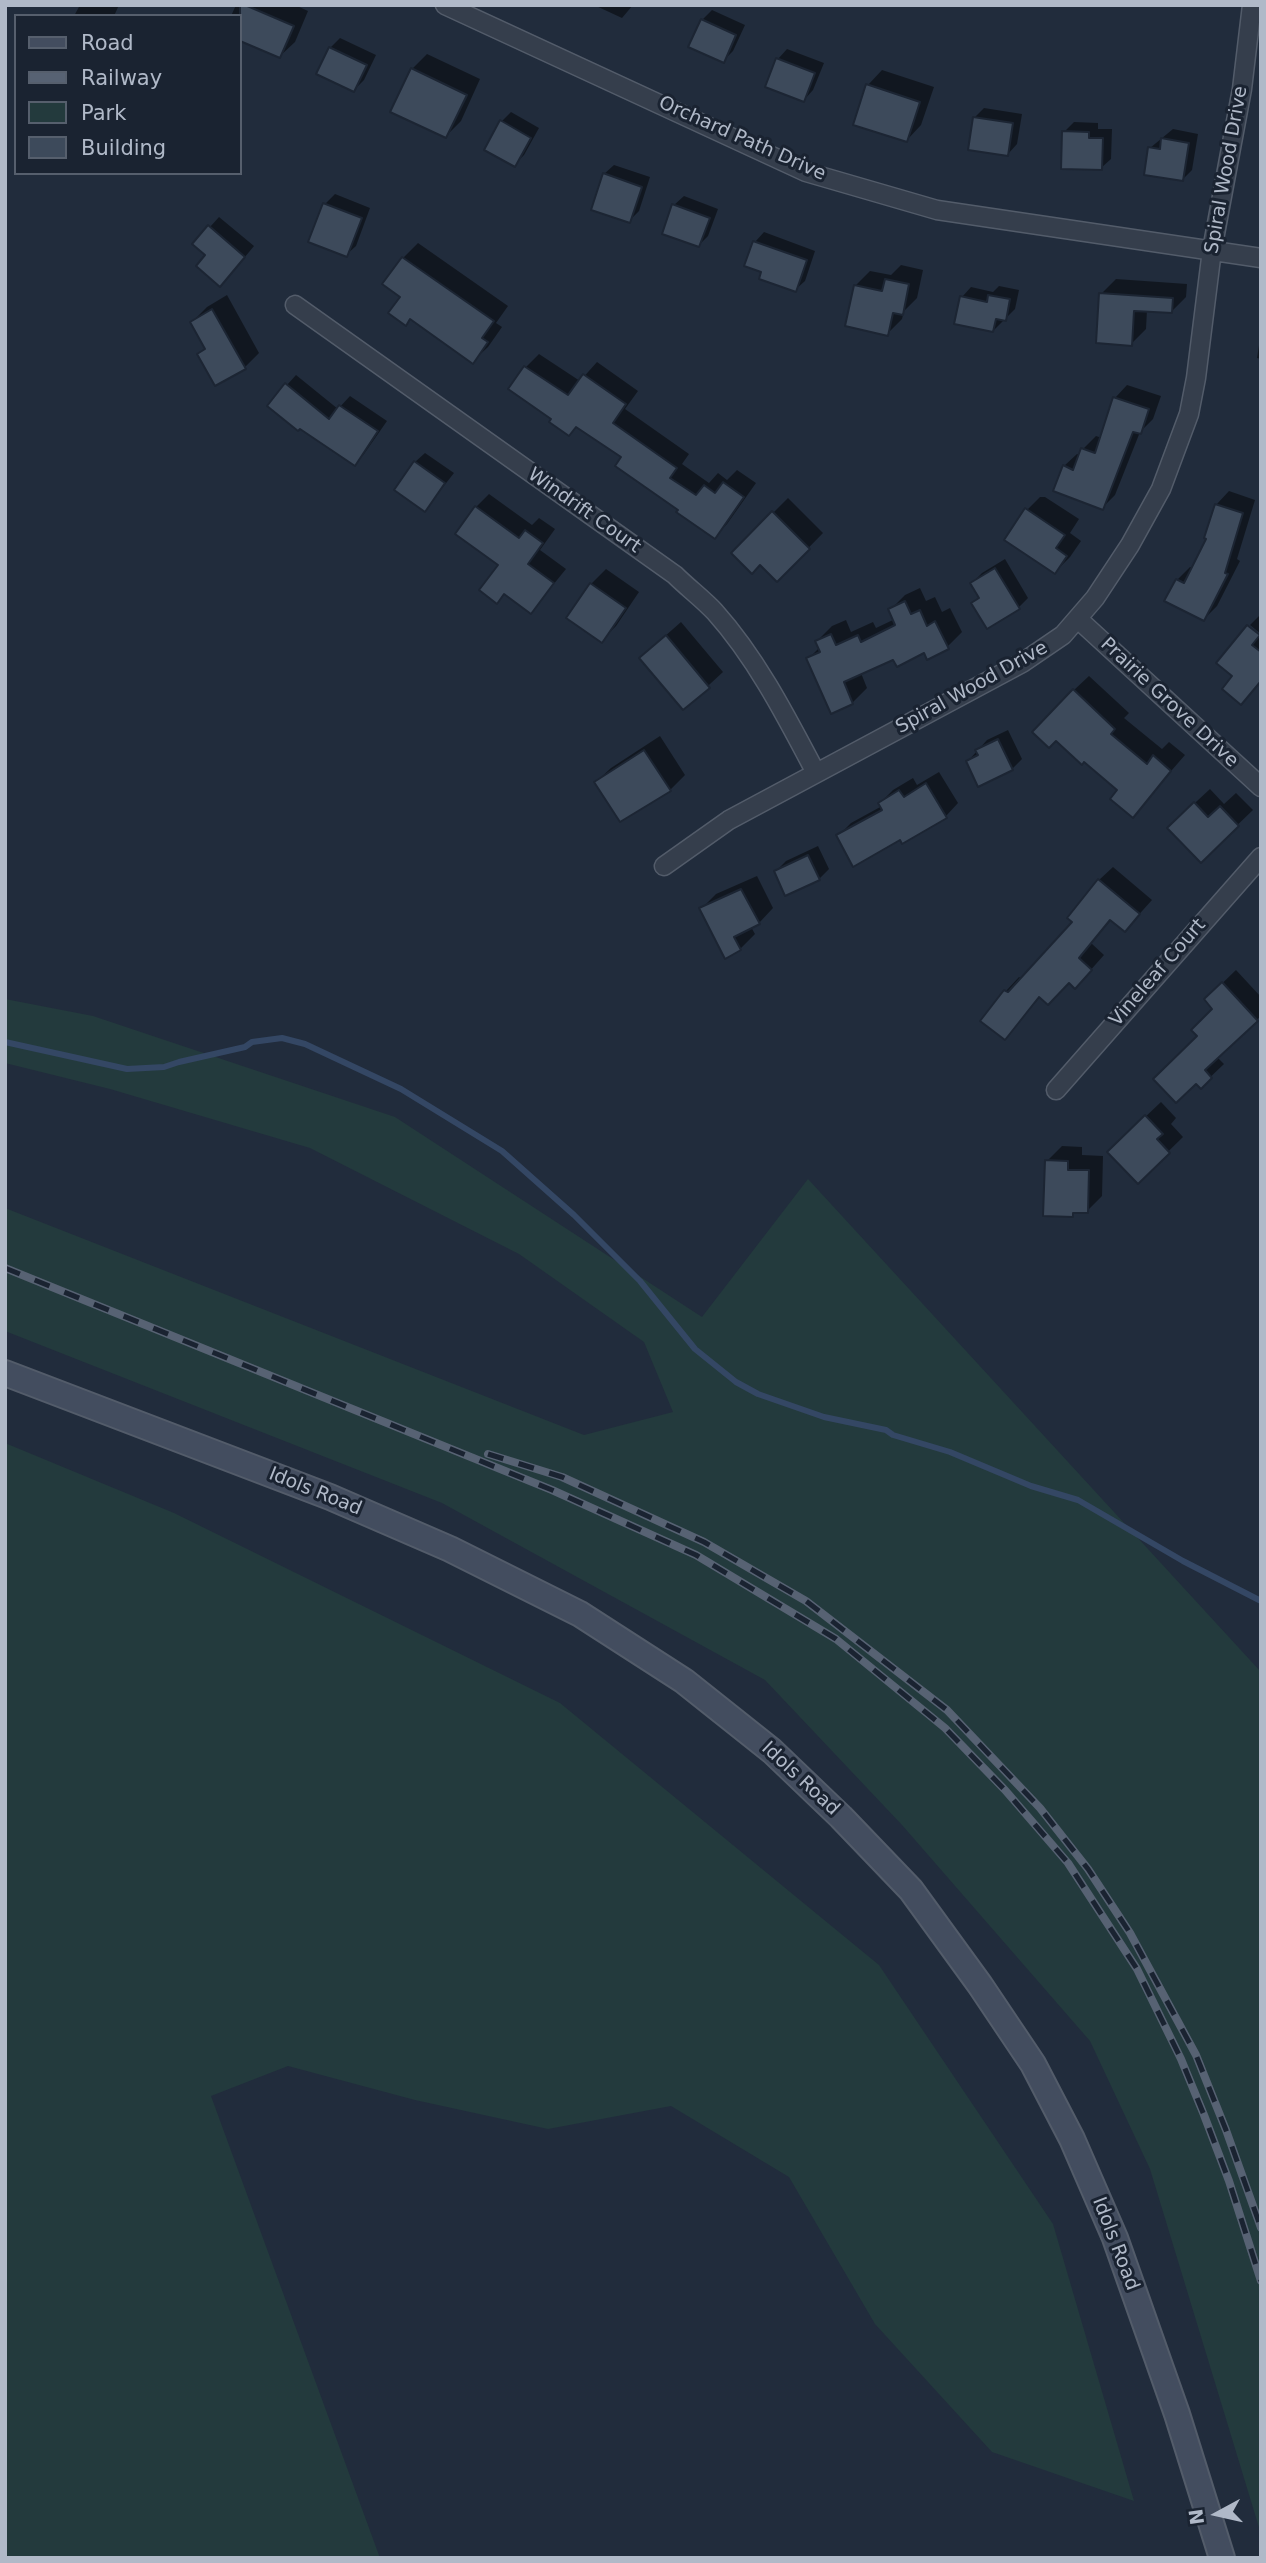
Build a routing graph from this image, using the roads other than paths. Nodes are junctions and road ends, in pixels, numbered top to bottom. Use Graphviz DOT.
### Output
graph roads {
  1 [pos="445,5"];
  2 [pos="1252,5"];
  3 [pos="1212,250"];
  4 [pos="1261,258"];
  5 [pos="295,305"];
  6 [pos="1078,619"];
  7 [pos="816,773"];
  8 [pos="1261,787"];
  9 [pos="1261,857"];
  10 [pos="664,866"];
  11 [pos="1056,1090"];
  12 [pos="5,1373"];
  13 [pos="1222,2558"];
  1 -- 3 [label="street, Orchard Path Drive"];
  2 -- 3 [label="street, Spiral Wood Drive"];
  3 -- 4 [label="street, Orchard Path Drive"];
  3 -- 6 [label="street, Spiral Wood Drive"];
  5 -- 7 [label="street, Windrift Court"];
  6 -- 7 [label="street, Spiral Wood Drive"];
  6 -- 8 [label="street, Prairie Grove Drive"];
  7 -- 10 [label="street, Spiral Wood Drive"];
  9 -- 11 [label="street, Vineleaf Court"];
  12 -- 13 [label="main road, Idols Road"];
}
